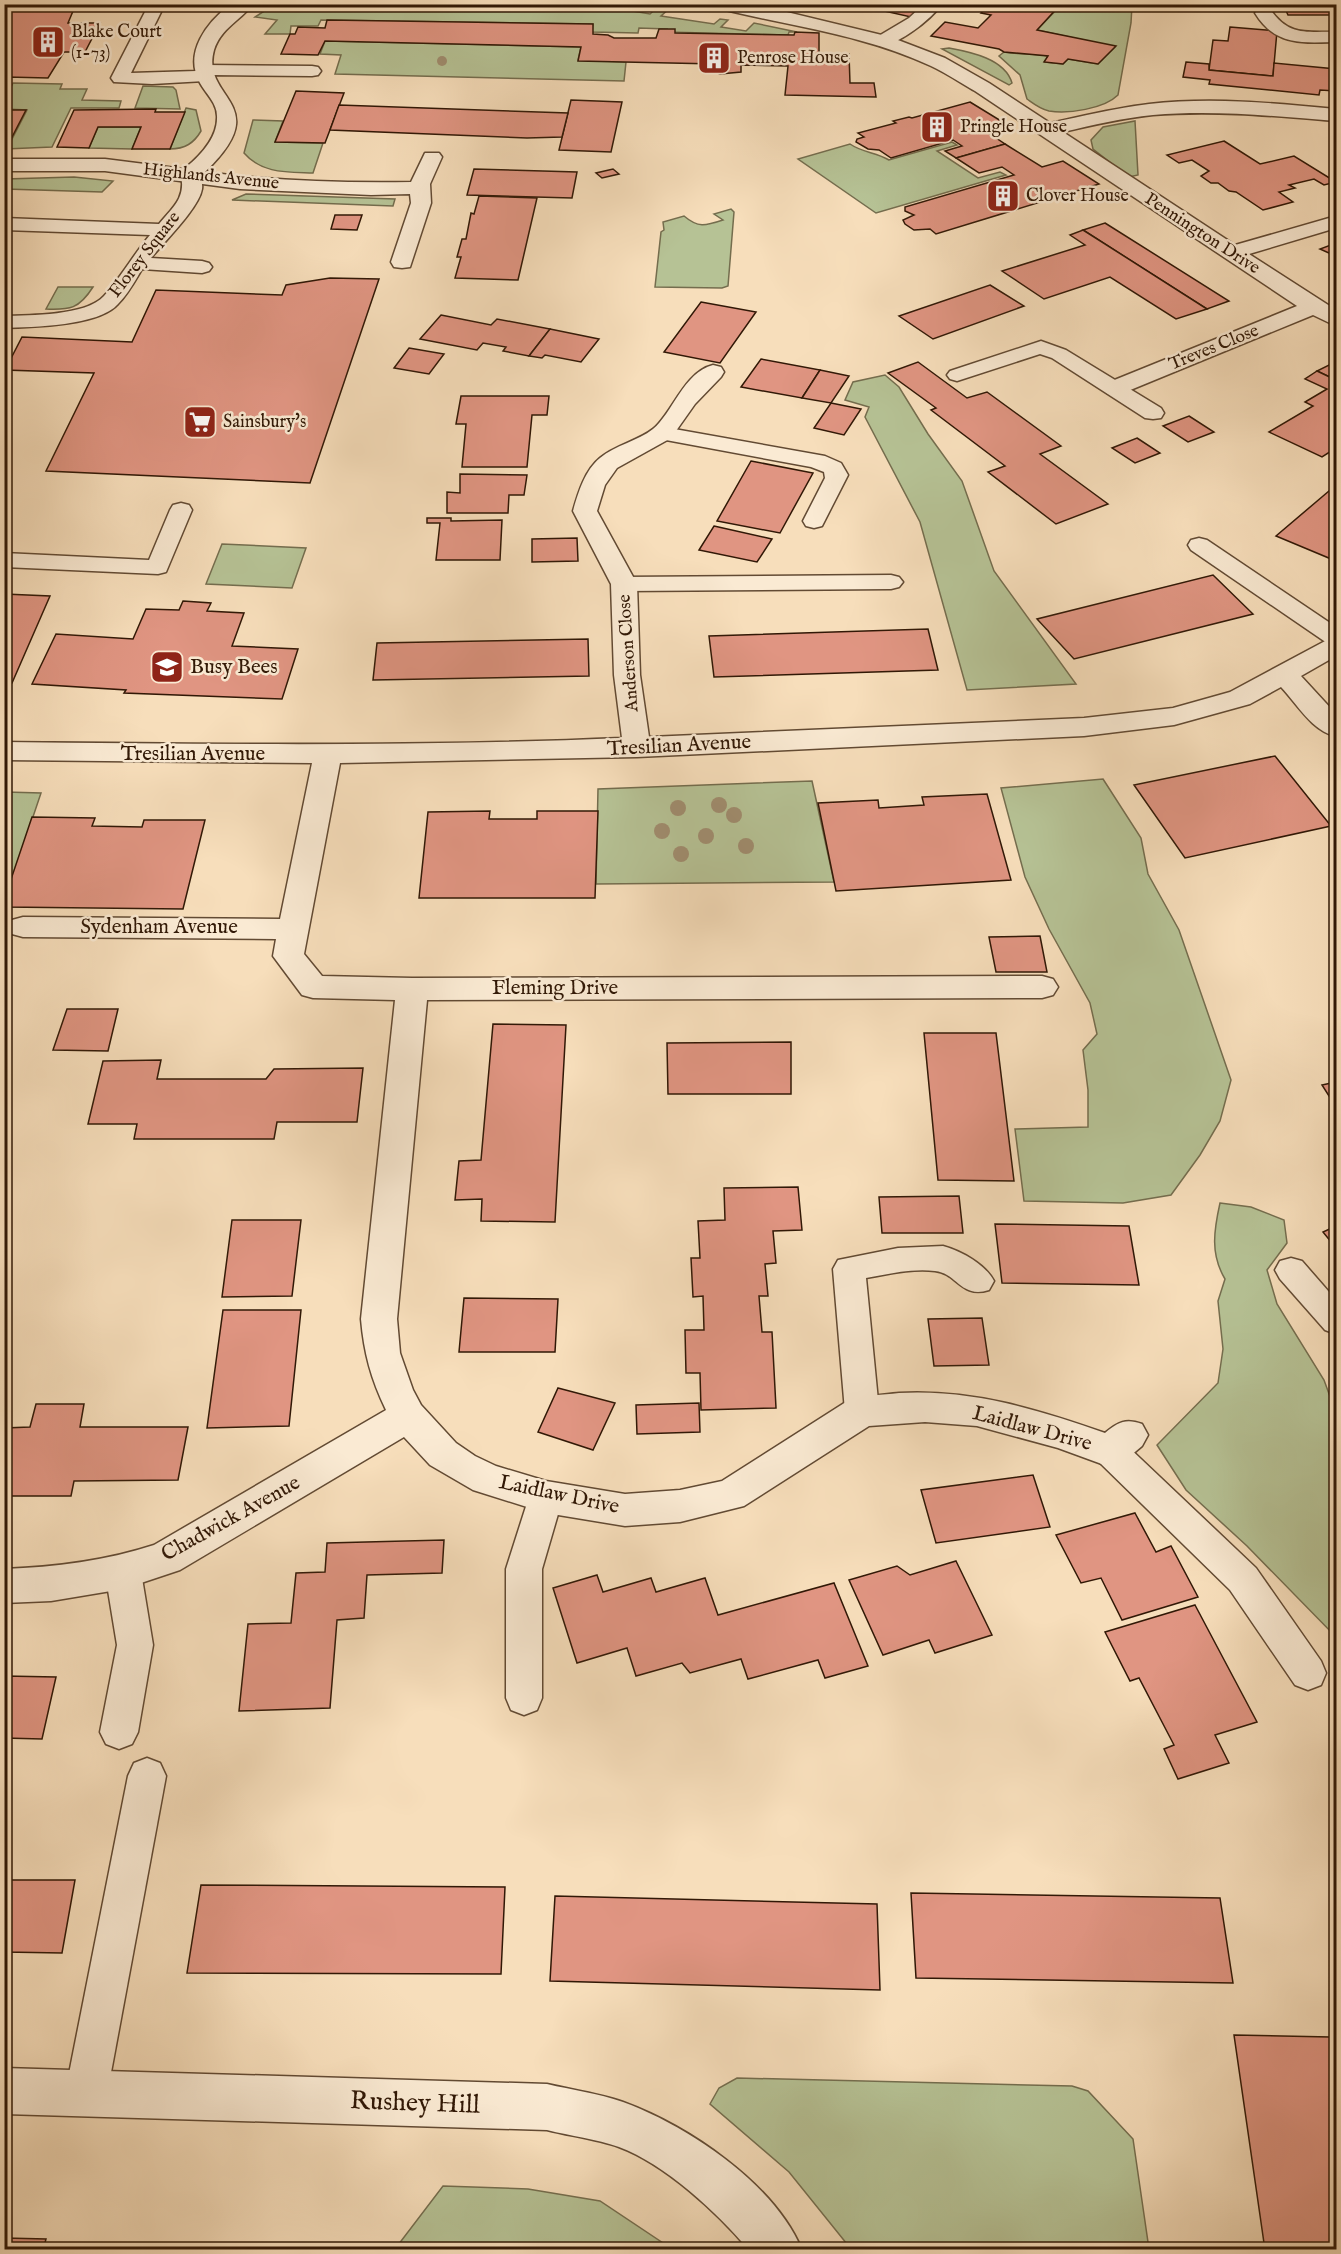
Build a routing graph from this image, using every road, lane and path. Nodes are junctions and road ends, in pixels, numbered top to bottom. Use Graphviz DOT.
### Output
graph roads {
  1 [pos="244,4"];
  2 [pos="723,4"];
  3 [pos="934,4"];
  4 [pos="153,12"];
  5 [pos="1264,13"];
  6 [pos="1336,37"];
  7 [pos="883,41"];
  8 [pos="312,71"];
  9 [pos="205,73"];
  10 [pos="1336,115"];
  11 [pos="1044,130"];
  12 [pos="432,158"];
  13 [pos="4,165"];
  14 [pos="190,175"];
  15 [pos="419,188"];
  16 [pos="1336,222"];
  17 [pos="4,224"];
  18 [pos="163,230"];
  19 [pos="1231,253"];
  20 [pos="402,262"];
  21 [pos="137,263"];
  22 [pos="202,267"];
  23 [pos="1314,308"];
  24 [pos="1336,319"];
  25 [pos="4,322"];
  26 [pos="713,372"];
  27 [pos="957,375"];
  28 [pos="1115,388"];
  29 [pos="1153,413"];
  30 [pos="663,433"];
  31 [pos="181,510"];
  32 [pos="814,521"];
  33 [pos="1199,545"];
  34 [pos="4,560"];
  35 [pos="891,582"];
  36 [pos="624,584"];
  37 [pos="1336,638"];
  38 [pos="1336,646"];
  39 [pos="1286,675"];
  40 [pos="1336,728"];
  41 [pos="637,748"];
  42 [pos="4,751"];
  43 [pos="328,754"];
  44 [pos="23,927"];
  45 [pos="294,929"];
  46 [pos="1042,987"];
  47 [pos="412,989"];
  48 [pos="1291,1270"];
  49 [pos="978,1281"];
  50 [pos="1336,1321"];
  51 [pos="862,1411"];
  52 [pos="408,1416"];
  53 [pos="1119,1443"];
  54 [pos="546,1497"];
  55 [pos="123,1572"];
  56 [pos="4,1586"];
  57 [pos="1308,1673"];
  58 [pos="524,1698"];
  59 [pos="119,1732"];
  60 [pos="147,1776"];
  61 [pos="4,2091"];
  62 [pos="86,2094"];
  63 [pos="778,2250"];
  1 -- 9 [label="street"];
  2 -- 7 [label="street, Pennington Drive"];
  3 -- 7 [label="lane"];
  4 -- 9 [label="lane"];
  5 -- 6 [label="street"];
  7 -- 11 [label="street, Pennington Drive"];
  8 -- 9 [label="lane"];
  9 -- 14 [label="street"];
  10 -- 11 [label="street"];
  11 -- 19 [label="street, Pennington Drive"];
  12 -- 15 [label="street"];
  13 -- 14 [label="street, Highlands Avenue"];
  14 -- 15 [label="street, Highlands Avenue"];
  14 -- 18 [label="lane, Florey Square"];
  15 -- 20 [label="street"];
  16 -- 19 [label="street"];
  17 -- 18 [label="lane"];
  18 -- 21 [label="lane, Florey Square"];
  19 -- 23 [label="street, Pennington Drive"];
  21 -- 22 [label="lane"];
  21 -- 25 [label="lane, Florey Square"];
  23 -- 24 [label="street, Pennington Drive"];
  23 -- 28 [label="street, Treves Close"];
  26 -- 30 [label="street, Anderson Close"];
  27 -- 28 [label="lane"];
  28 -- 29 [label="lane"];
  30 -- 32 [label="lane"];
  30 -- 36 [label="street, Anderson Close"];
  31 -- 34 [label="lane"];
  33 -- 37 [label="lane"];
  35 -- 36 [label="lane"];
  36 -- 41 [label="street, Anderson Close"];
  38 -- 39 [label="street, Tresilian Avenue"];
  39 -- 40 [label="street"];
  39 -- 41 [label="street, Tresilian Avenue"];
  41 -- 43 [label="street, Tresilian Avenue"];
  42 -- 43 [label="street, Tresilian Avenue"];
  43 -- 45 [label="street, Fleming Drive"];
  44 -- 45 [label="street, Sydenham Avenue"];
  45 -- 47 [label="street, Fleming Drive"];
  46 -- 47 [label="street, Fleming Drive"];
  47 -- 52 [label="street, Laidlaw Drive"];
  48 -- 50 [label="lane"];
  49 -- 51 [label="lane"];
  51 -- 53 [label="street, Laidlaw Drive"];
  51 -- 54 [label="street, Laidlaw Drive"];
  52 -- 54 [label="street, Laidlaw Drive"];
  52 -- 55 [label="street, Chadwick Avenue"];
  53 -- 57 [label="lane"];
  54 -- 58 [label="lane"];
  55 -- 56 [label="street, Chadwick Avenue"];
  55 -- 59 [label="lane"];
  60 -- 62 [label="lane"];
  61 -- 62 [label="street, Rushey Hill"];
  62 -- 63 [label="street, Rushey Hill"];
}
